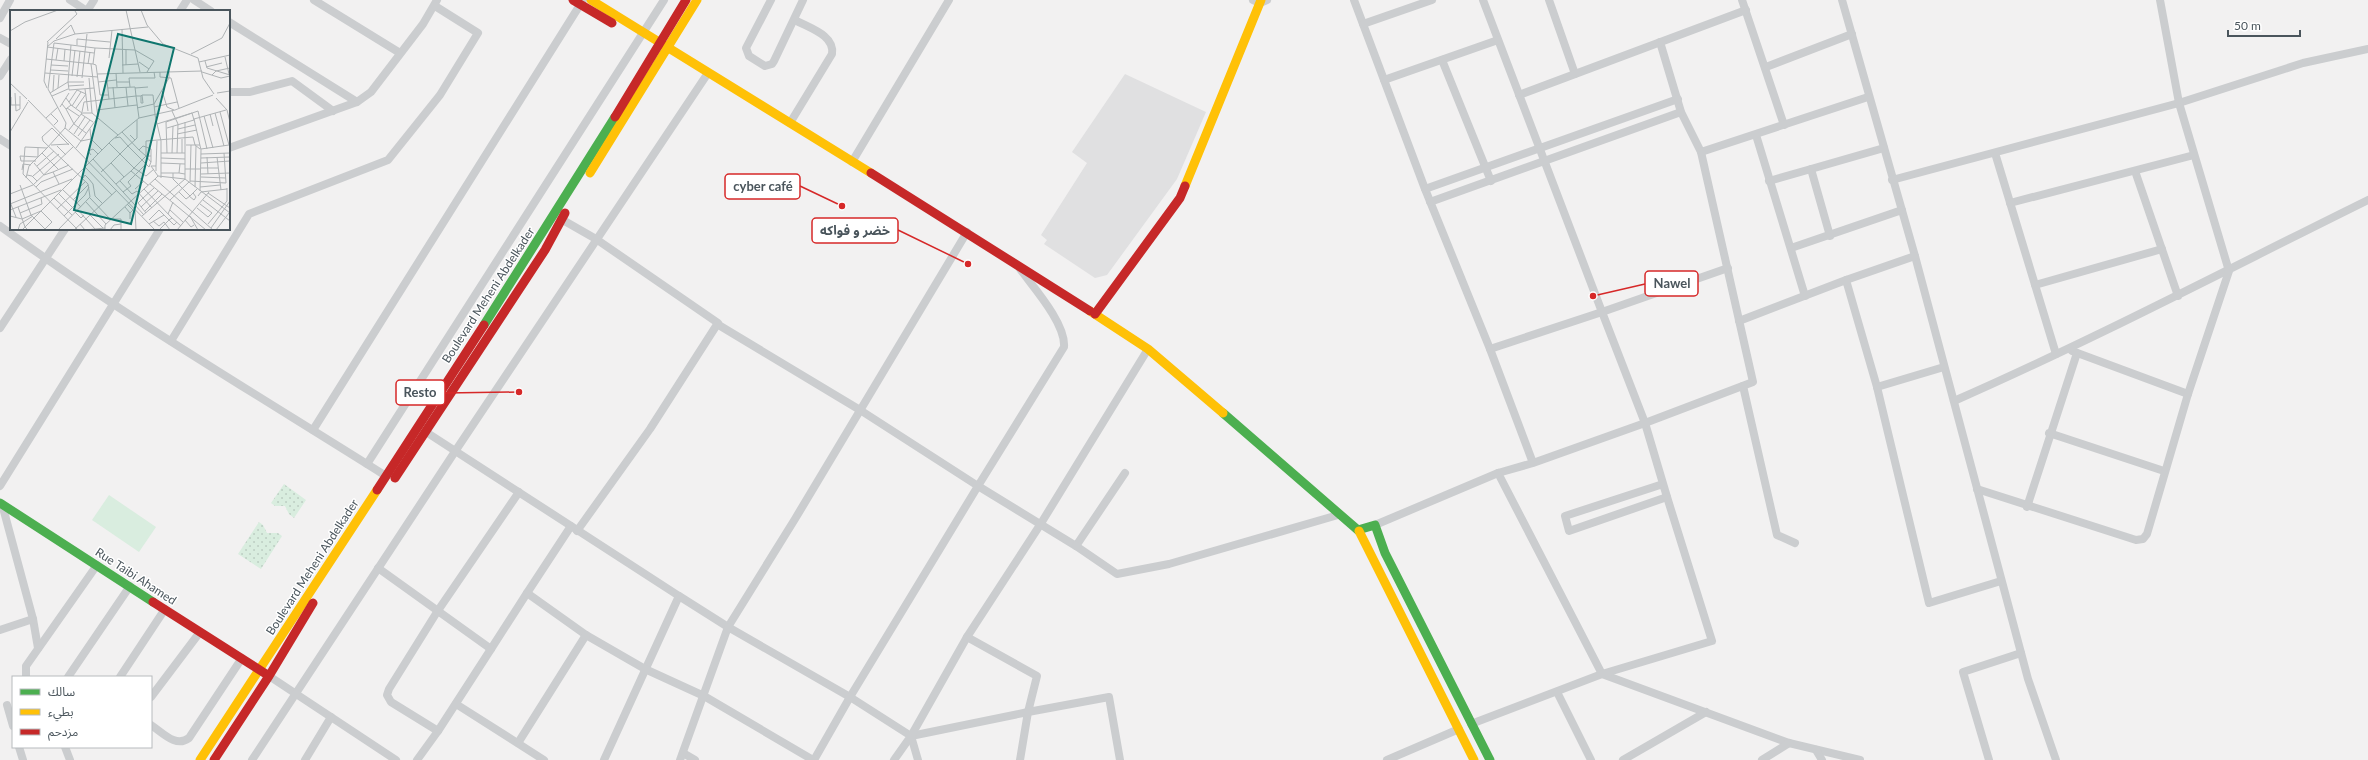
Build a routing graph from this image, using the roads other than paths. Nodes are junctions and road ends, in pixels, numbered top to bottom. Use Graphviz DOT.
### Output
graph roads {
  1 [pos="10,0"];
  2 [pos="70,0"];
  3 [pos="94,0"];
  4 [pos="187,0"];
  5 [pos="194,0"];
  6 [pos="314,0"];
  7 [pos="591,0"];
  8 [pos="664,0"];
  9 [pos="686,0"];
  10 [pos="697,0"];
  11 [pos="771,0"];
  12 [pos="803,0"];
  13 [pos="949,0"];
  14 [pos="1354,0"];
  15 [pos="1432,0"];
  16 [pos="1483,0"];
  17 [pos="1549,0"];
  18 [pos="1742,0"];
  19 [pos="1842,0"];
  20 [pos="2160,0"];
  21 [pos="579,1"];
  22 [pos="1260,1"];
  23 [pos="436,3"];
  24 [pos="85,10"];
  25 [pos="88,10"];
  26 [pos="181,10"];
  27 [pos="209,10"];
  28 [pos="1746,10"];
  29 [pos="0,18"];
  30 [pos="795,20"];
  31 [pos="230,23"];
  32 [pos="1364,24"];
  33 [pos="1852,34"];
  34 [pos="641,36"];
  35 [pos="0,38"];
  36 [pos="1498,40"];
  37 [pos="1660,42"];
  38 [pos="10,43"];
  39 [pos="658,45"];
  40 [pos="2368,49"];
  41 [pos="667,50"];
  42 [pos="400,53"];
  43 [pos="1442,60"];
  44 [pos="10,61"];
  45 [pos="1766,67"];
  46 [pos="708,73"];
  47 [pos="1575,74"];
  48 [pos="0,76"];
  49 [pos="1384,80"];
  50 [pos="230,92"];
  51 [pos="1519,95"];
  52 [pos="1868,97"];
  53 [pos="1678,99"];
  54 [pos="357,102"];
  55 [pos="2179,103"];
  56 [pos="333,111"];
  57 [pos="1681,112"];
  58 [pos="790,123"];
  59 [pos="1784,125"];
  60 [pos="1756,135"];
  61 [pos="0,139"];
  62 [pos="10,145"];
  63 [pos="230,148"];
  64 [pos="1541,148"];
  65 [pos="1884,148"];
  66 [pos="1701,152"];
  67 [pos="1995,153"];
  68 [pos="2194,155"];
  69 [pos="1546,161"];
  70 [pos="852,162"];
  71 [pos="1485,169"];
  72 [pos="1811,170"];
  73 [pos="2135,170"];
  74 [pos="1892,180"];
  75 [pos="1491,181"];
  76 [pos="1769,181"];
  77 [pos="1425,189"];
  78 [pos="2368,200"];
  79 [pos="1430,202"];
  80 [pos="2010,203"];
  81 [pos="1902,210"];
  82 [pos="561,219"];
  83 [pos="0,226"];
  84 [pos="63,230"];
  85 [pos="159,230"];
  86 [pos="967,232"];
  87 [pos="1830,236"];
  88 [pos="596,239"];
  89 [pos="1791,248"];
  90 [pos="2162,249"];
  91 [pos="1915,256"];
  92 [pos="45,259"];
  93 [pos="1014,261"];
  94 [pos="1728,268"];
  95 [pos="2228,271"];
  96 [pos="1846,280"];
  97 [pos="2035,285"];
  98 [pos="1805,296"];
  99 [pos="2178,296"];
  100 [pos="113,303"];
  101 [pos="1602,312"];
  102 [pos="1095,314"];
  103 [pos="1739,321"];
  104 [pos="717,324"];
  105 [pos="0,328"];
  106 [pos="171,341"];
  107 [pos="1490,349"];
  108 [pos="2067,349"];
  109 [pos="1148,350"];
  110 [pos="2076,353"];
  111 [pos="2056,354"];
  112 [pos="1944,367"];
  113 [pos="1743,386"];
  114 [pos="1877,387"];
  115 [pos="2188,394"];
  116 [pos="1954,401"];
  117 [pos="860,410"];
  118 [pos="1645,423"];
  119 [pos="313,430"];
  120 [pos="426,432"];
  121 [pos="2049,433"];
  122 [pos="456,450"];
  123 [pos="1533,463"];
  124 [pos="367,464"];
  125 [pos="2164,471"];
  126 [pos="1125,473"];
  127 [pos="1498,473"];
  128 [pos="386,476"];
  129 [pos="1663,484"];
  130 [pos="0,486"];
  131 [pos="978,486"];
  132 [pos="1977,490"];
  133 [pos="519,492"];
  134 [pos="1667,496"];
  135 [pos="1,503"];
  136 [pos="2027,507"];
  137 [pos="1338,515"];
  138 [pos="1040,525"];
  139 [pos="1375,525"];
  140 [pos="574,529"];
  141 [pos="1358,530"];
  142 [pos="1794,543"];
  143 [pos="1076,546"];
  144 [pos="97,565"];
  145 [pos="378,568"];
  146 [pos="2001,581"];
  147 [pos="130,586"];
  148 [pos="527,593"];
  149 [pos="679,596"];
  150 [pos="165,609"];
  151 [pos="437,612"];
  152 [pos="33,619"];
  153 [pos="728,627"];
  154 [pos="0,630"];
  155 [pos="200,632"];
  156 [pos="586,635"];
  157 [pos="967,637"];
  158 [pos="38,648"];
  159 [pos="491,649"];
  160 [pos="2021,653"];
  161 [pos="242,658"];
  162 [pos="645,669"];
  163 [pos="259,670"];
  164 [pos="1602,674"];
  165 [pos="26,676"];
  166 [pos="69,676"];
  167 [pos="121,676"];
  168 [pos="269,676"];
  169 [pos="1557,692"];
  170 [pos="296,693"];
  171 [pos="152,696"];
  172 [pos="704,696"];
  173 [pos="850,698"];
  174 [pos="456,704"];
  175 [pos="7,705"];
  176 [pos="1028,712"];
  177 [pos="1706,712"];
  178 [pos="331,717"];
  179 [pos="12,722"];
  180 [pos="1471,724"];
  181 [pos="152,726"];
  182 [pos="1459,729"];
  183 [pos="438,731"];
  184 [pos="911,736"];
  185 [pos="518,743"];
  186 [pos="1789,743"];
  187 [pos="19,748"];
  188 [pos="66,748"];
  189 [pos="1816,750"];
  190 [pos="682,756"];
  191 [pos="23,760"];
  192 [pos="70,760"];
  193 [pos="200,760"];
  194 [pos="214,760"];
  195 [pos="252,760"];
  196 [pos="305,760"];
  197 [pos="396,760"];
  198 [pos="417,760"];
  199 [pos="544,760"];
  200 [pos="604,760"];
  201 [pos="696,760"];
  202 [pos="813,760"];
  203 [pos="894,760"];
  204 [pos="918,760"];
  205 [pos="1020,760"];
  206 [pos="1120,760"];
  207 [pos="1387,760"];
  208 [pos="1474,760"];
  209 [pos="1490,760"];
  210 [pos="1591,760"];
  211 [pos="1623,760"];
  212 [pos="1762,760"];
  213 [pos="1822,760"];
  214 [pos="1860,760"];
  215 [pos="1989,760"];
  216 [pos="2056,760"];
  1 -- 29 [label="street"];
  2 -- 24 [label="street"];
  3 -- 25 [label="street"];
  4 -- 26 [label="street"];
  5 -- 27 [label="street"];
  6 -- 42 [label="street"];
  7 -- 34 [label="main road"];
  8 -- 34 [label="street"];
  9 -- 39 [label="main road, Boulevard Meheni Abdelkader"];
  10 -- 41 [label="main road, Boulevard Meheni Abdelkader"];
  11 -- 30 [label="street"];
  12 -- 30 [label="street"];
  13 -- 70 [label="street"];
  14 -- 32 [label="street"];
  15 -- 32 [label="street"];
  16 -- 36 [label="street"];
  17 -- 47 [label="street"];
  18 -- 28 [label="street"];
  19 -- 33 [label="street"];
  20 -- 55 [label="street"];
  21 -- 34 [label="main road"];
  21 -- 119 [label="street"];
  22 -- 102 [label="main road"];
  23 -- 42 [label="street"];
  23 -- 106 [label="street"];
  28 -- 37 [label="street"];
  28 -- 45 [label="street"];
  30 -- 58 [label="street"];
  31 -- 54 [label="street"];
  32 -- 49 [label="street"];
  33 -- 45 [label="street"];
  33 -- 52 [label="street"];
  34 -- 39 [label="main road"];
  34 -- 124 [label="street"];
  35 -- 38 [label="street"];
  36 -- 43 [label="street"];
  36 -- 51 [label="street"];
  37 -- 47 [label="street"];
  37 -- 53 [label="street"];
  39 -- 41 [label="main road"];
  39 -- 128 [label="main road, Boulevard Meheni Abdelkader"];
  40 -- 55 [label="street"];
  41 -- 46 [label="main road"];
  41 -- 82 [label="main road, Boulevard Meheni Abdelkader"];
  42 -- 54 [label="street"];
  43 -- 49 [label="street"];
  43 -- 71 [label="street"];
  44 -- 48 [label="street"];
  45 -- 59 [label="street"];
  46 -- 58 [label="main road"];
  46 -- 88 [label="street"];
  47 -- 51 [label="street"];
  49 -- 77 [label="street"];
  50 -- 56 [label="street"];
  51 -- 64 [label="street"];
  52 -- 59 [label="street"];
  52 -- 65 [label="street"];
  53 -- 57 [label="street"];
  53 -- 64 [label="street"];
  54 -- 56 [label="street"];
  55 -- 67 [label="street"];
  55 -- 68 [label="street"];
  56 -- 63 [label="street"];
  57 -- 66 [label="street"];
  57 -- 69 [label="street"];
  58 -- 70 [label="main road"];
  59 -- 60 [label="street"];
  60 -- 66 [label="street"];
  60 -- 76 [label="street"];
  61 -- 62 [label="street"];
  64 -- 69 [label="street"];
  64 -- 71 [label="street"];
  65 -- 72 [label="street"];
  65 -- 74 [label="street"];
  66 -- 94 [label="street"];
  67 -- 74 [label="street"];
  67 -- 80 [label="street"];
  68 -- 73 [label="street"];
  68 -- 95 [label="street"];
  69 -- 75 [label="street"];
  69 -- 101 [label="street"];
  70 -- 86 [label="main road"];
  71 -- 75 [label="street"];
  71 -- 77 [label="street"];
  72 -- 76 [label="street"];
  72 -- 87 [label="street"];
  73 -- 80 [label="street"];
  73 -- 90 [label="street"];
  74 -- 81 [label="street"];
  75 -- 79 [label="street"];
  76 -- 89 [label="street"];
  77 -- 79 [label="street"];
  78 -- 95 [label="street"];
  79 -- 107 [label="street"];
  80 -- 97 [label="street"];
  81 -- 87 [label="street"];
  81 -- 91 [label="street"];
  82 -- 88 [label="street"];
  82 -- 120 [label="main road, Boulevard Meheni Abdelkader"];
  83 -- 92 [label="street"];
  84 -- 92 [label="street"];
  85 -- 100 [label="street"];
  86 -- 93 [label="main road"];
  86 -- 117 [label="street"];
  87 -- 89 [label="street"];
  88 -- 104 [label="street"];
  88 -- 122 [label="street"];
  89 -- 98 [label="street"];
  90 -- 97 [label="street"];
  90 -- 99 [label="street"];
  91 -- 96 [label="street"];
  91 -- 112 [label="street"];
  92 -- 100 [label="street"];
  92 -- 105 [label="street"];
  93 -- 102 [label="main road"];
  93 -- 131 [label="street"];
  94 -- 101 [label="street"];
  94 -- 103 [label="street"];
  95 -- 99 [label="street"];
  95 -- 115 [label="street"];
  96 -- 98 [label="street"];
  96 -- 114 [label="street"];
  97 -- 111 [label="street"];
  98 -- 103 [label="street"];
  99 -- 108 [label="street"];
  100 -- 106 [label="street"];
  100 -- 130 [label="street"];
  101 -- 107 [label="street"];
  101 -- 118 [label="street"];
  102 -- 109 [label="main road"];
  103 -- 113 [label="street"];
  104 -- 117 [label="street"];
  104 -- 140 [label="street"];
  106 -- 119 [label="street"];
  107 -- 123 [label="street"];
  108 -- 110 [label="street"];
  108 -- 111 [label="street"];
  109 -- 137 [label="main road"];
  109 -- 138 [label="street"];
  110 -- 115 [label="street"];
  110 -- 121 [label="street"];
  111 -- 116 [label="street"];
  112 -- 114 [label="street"];
  112 -- 116 [label="street"];
  113 -- 118 [label="street"];
  113 -- 142 [label="street"];
  114 -- 146 [label="street"];
  115 -- 125 [label="street"];
  116 -- 132 [label="street"];
  117 -- 131 [label="street"];
  117 -- 153 [label="street"];
  118 -- 123 [label="street"];
  118 -- 129 [label="street"];
  119 -- 124 [label="street"];
  120 -- 122 [label="street"];
  120 -- 168 [label="main road, Boulevard Meheni Abdelkader"];
  121 -- 125 [label="street"];
  121 -- 136 [label="street"];
  122 -- 133 [label="street"];
  122 -- 145 [label="street"];
  123 -- 127 [label="street"];
  124 -- 128 [label="street"];
  125 -- 136 [label="street"];
  126 -- 143 [label="street"];
  127 -- 139 [label="street"];
  127 -- 164 [label="street"];
  128 -- 163 [label="main road, Boulevard Meheni Abdelkader"];
  129 -- 134 [label="street"];
  129 -- 134 [label="street"];
  131 -- 138 [label="street"];
  131 -- 173 [label="street"];
  132 -- 136 [label="street"];
  132 -- 146 [label="street"];
  133 -- 140 [label="street"];
  133 -- 151 [label="street"];
  134 -- 164 [label="street"];
  135 -- 144 [label="main road, Rue Taibi Ahamed"];
  135 -- 152 [label="street"];
  137 -- 141 [label="main road"];
  137 -- 143 [label="street"];
  138 -- 143 [label="street"];
  138 -- 157 [label="street"];
  139 -- 141 [label="main road"];
  139 -- 180 [label="main road"];
  140 -- 148 [label="street"];
  140 -- 149 [label="street"];
  141 -- 182 [label="main road"];
  144 -- 147 [label="main road, Rue Taibi Ahamed"];
  144 -- 158 [label="street"];
  145 -- 151 [label="street"];
  145 -- 170 [label="street"];
  146 -- 160 [label="street"];
  147 -- 150 [label="main road, Rue Taibi Ahamed"];
  147 -- 166 [label="street"];
  148 -- 156 [label="street"];
  148 -- 159 [label="street"];
  149 -- 153 [label="street"];
  149 -- 162 [label="street"];
  150 -- 155 [label="main road, Rue Taibi Ahamed"];
  150 -- 167 [label="street"];
  151 -- 159 [label="street"];
  151 -- 183 [label="street"];
  152 -- 154 [label="street"];
  152 -- 158 [label="street"];
  153 -- 172 [label="street"];
  153 -- 173 [label="street"];
  155 -- 161 [label="main road, Rue Taibi Ahamed"];
  155 -- 171 [label="street"];
  156 -- 162 [label="street"];
  156 -- 185 [label="street"];
  157 -- 176 [label="street"];
  157 -- 184 [label="street"];
  158 -- 165 [label="street"];
  159 -- 174 [label="street"];
  160 -- 215 [label="street"];
  160 -- 216 [label="street"];
  161 -- 163 [label="main road, Rue Taibi Ahamed"];
  161 -- 181 [label="street"];
  162 -- 172 [label="street"];
  162 -- 200 [label="street"];
  163 -- 168 [label="main road, Rue Taibi Ahamed"];
  163 -- 193 [label="main road, Boulevard Meheni Abdelkader"];
  164 -- 169 [label="street"];
  164 -- 177 [label="street"];
  168 -- 170 [label="street"];
  168 -- 194 [label="main road, Boulevard Meheni Abdelkader"];
  169 -- 180 [label="street"];
  169 -- 210 [label="street"];
  170 -- 178 [label="street"];
  170 -- 195 [label="street"];
  172 -- 190 [label="street"];
  172 -- 202 [label="street"];
  173 -- 184 [label="street"];
  173 -- 202 [label="street"];
  174 -- 183 [label="street"];
  174 -- 185 [label="street"];
  175 -- 179 [label="street"];
  176 -- 184 [label="street"];
  176 -- 205 [label="street"];
  176 -- 206 [label="street"];
  177 -- 186 [label="street"];
  177 -- 211 [label="street"];
  178 -- 196 [label="street"];
  178 -- 197 [label="street"];
  180 -- 209 [label="main road"];
  182 -- 207 [label="street"];
  182 -- 208 [label="main road"];
  183 -- 198 [label="street"];
  184 -- 203 [label="street"];
  184 -- 204 [label="street"];
  185 -- 199 [label="street"];
  186 -- 189 [label="street"];
  186 -- 212 [label="street"];
  187 -- 191 [label="street"];
  188 -- 192 [label="street"];
  189 -- 213 [label="street"];
  189 -- 214 [label="street"];
  190 -- 201 [label="street"];
}
